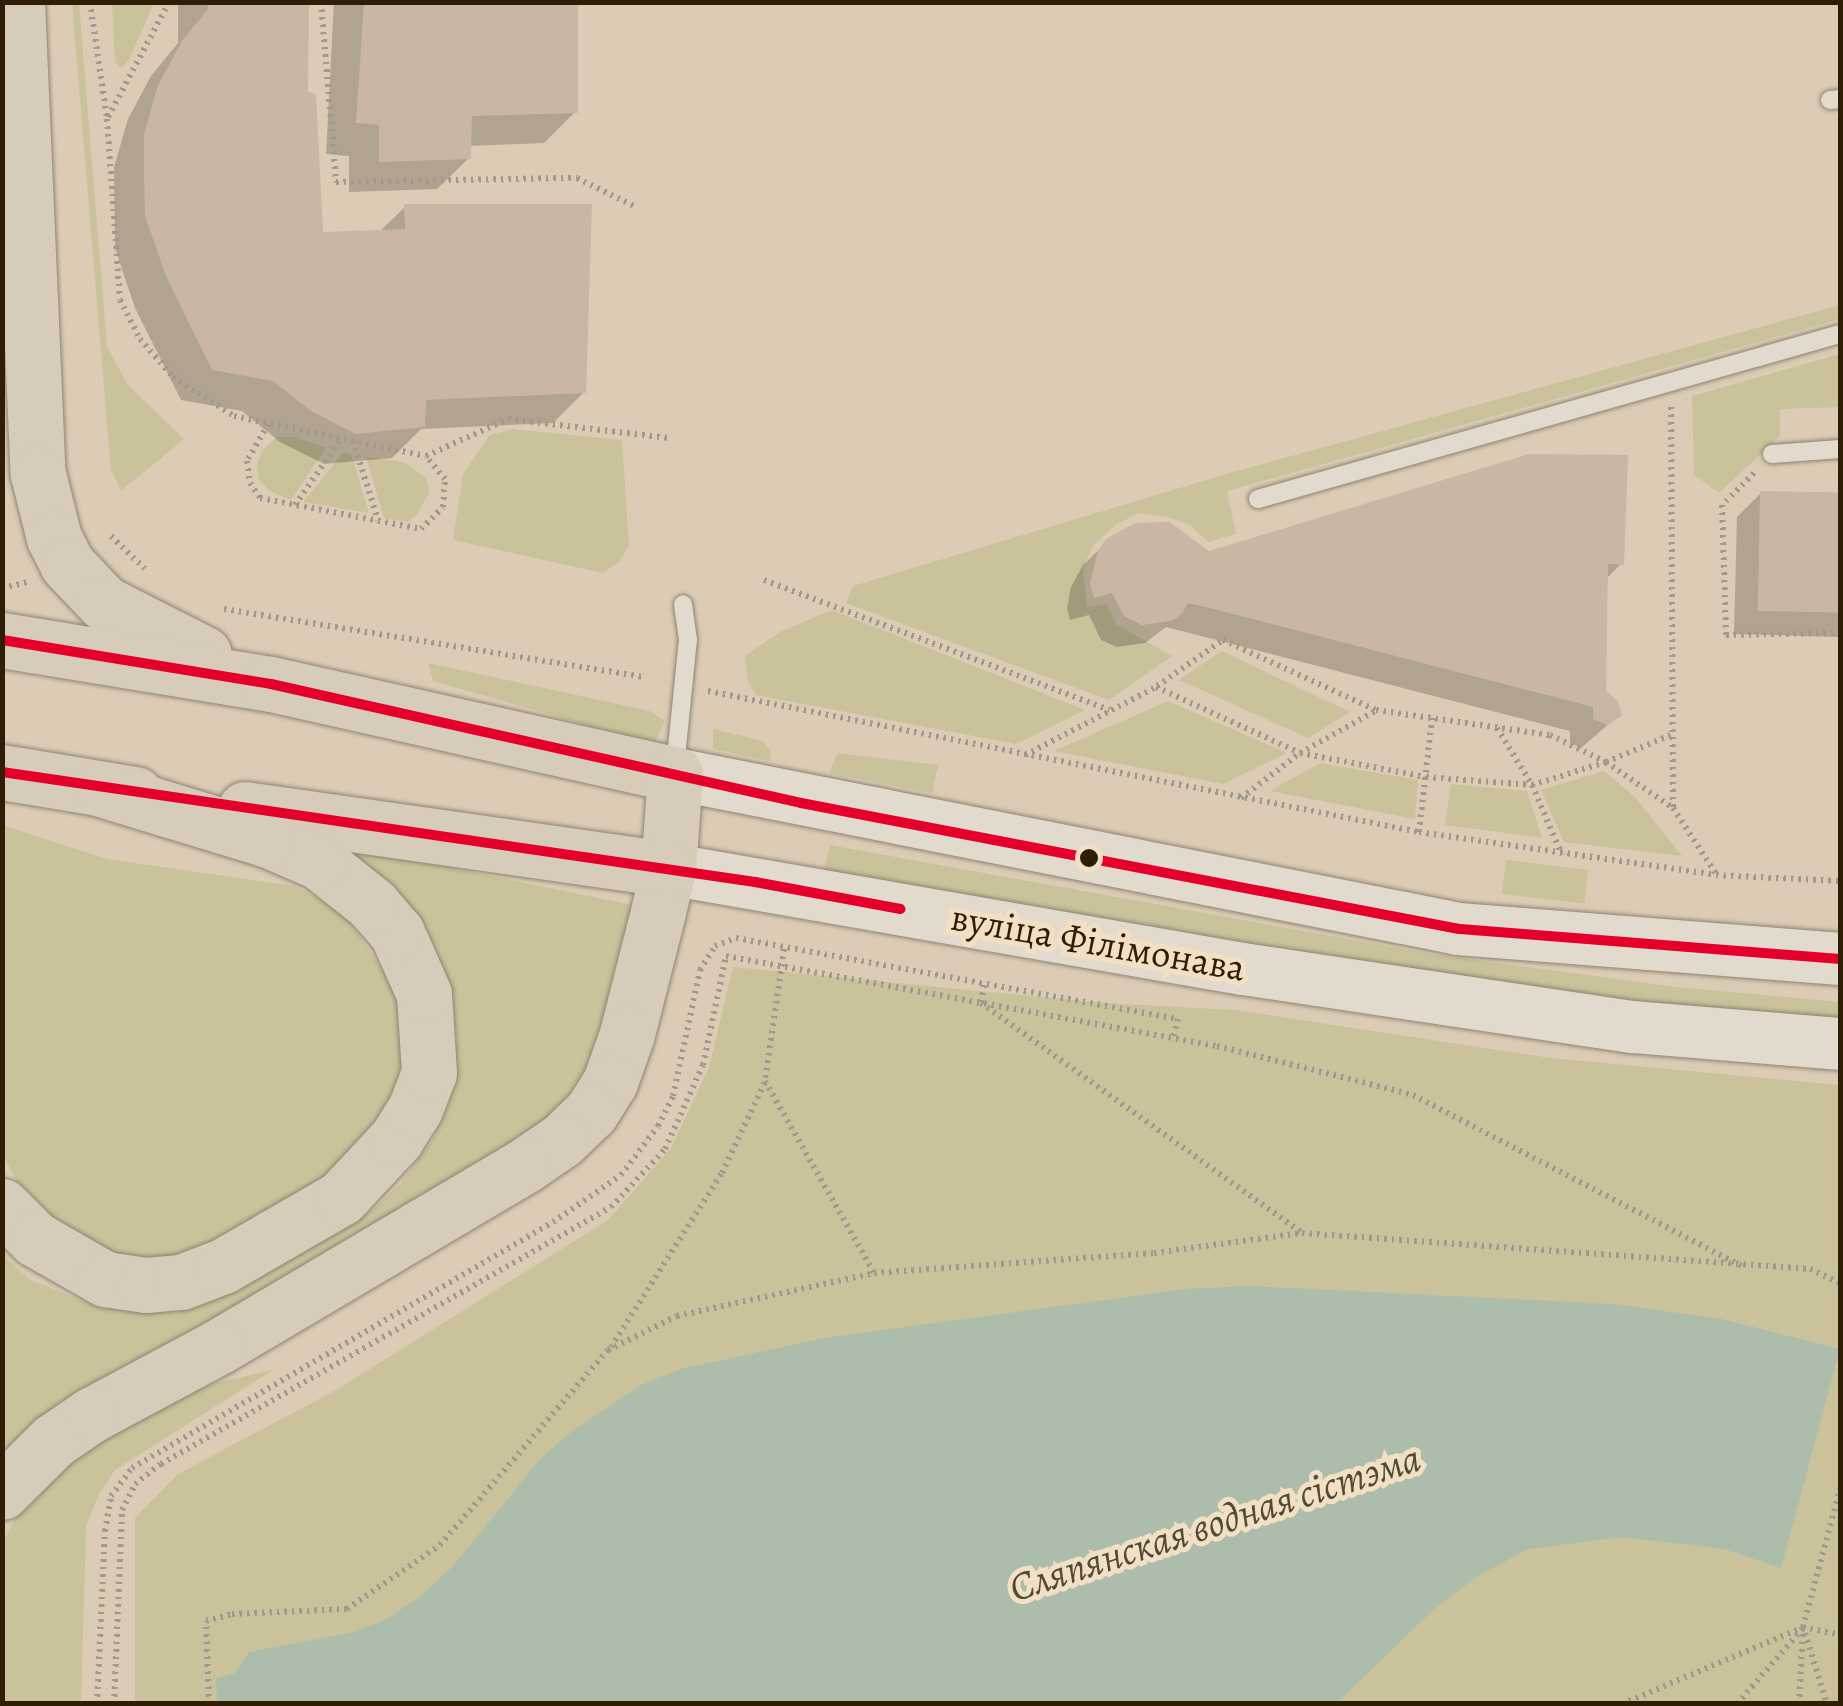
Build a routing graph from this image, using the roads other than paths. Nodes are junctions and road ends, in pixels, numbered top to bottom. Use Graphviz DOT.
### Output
graph roads {
  1 [pos="18,2"];
  2 [pos="1840,334"];
  3 [pos="1840,449"];
  4 [pos="1772,454"];
  5 [pos="1258,498"];
  6 [pos="683,604"];
  7 [pos="2,640"];
  8 [pos="271,684"];
  9 [pos="2,772"];
  10 [pos="675,774"];
  11 [pos="102,790"];
  12 [pos="668,869"];
  13 [pos="1840,959"];
  14 [pos="1840,1044"];
  15 [pos="2,1206"];
  16 [pos="2,1492"];
  1 -- 8 [label="main road"];
  2 -- 5 [label="lane"];
  3 -- 4 [label="lane"];
  6 -- 10 [label="lane"];
  7 -- 8 [label="main road"];
  8 -- 10 [label="main road"];
  9 -- 11 [label="main road, вуліца Філімонава"];
  10 -- 12 [label="main road"];
  10 -- 13 [label="street"];
  11 -- 12 [label="main road, вуліца Філімонава"];
  11 -- 15 [label="main road"];
  12 -- 14 [label="street, вуліца Філімонава"];
  12 -- 16 [label="main road"];
}
